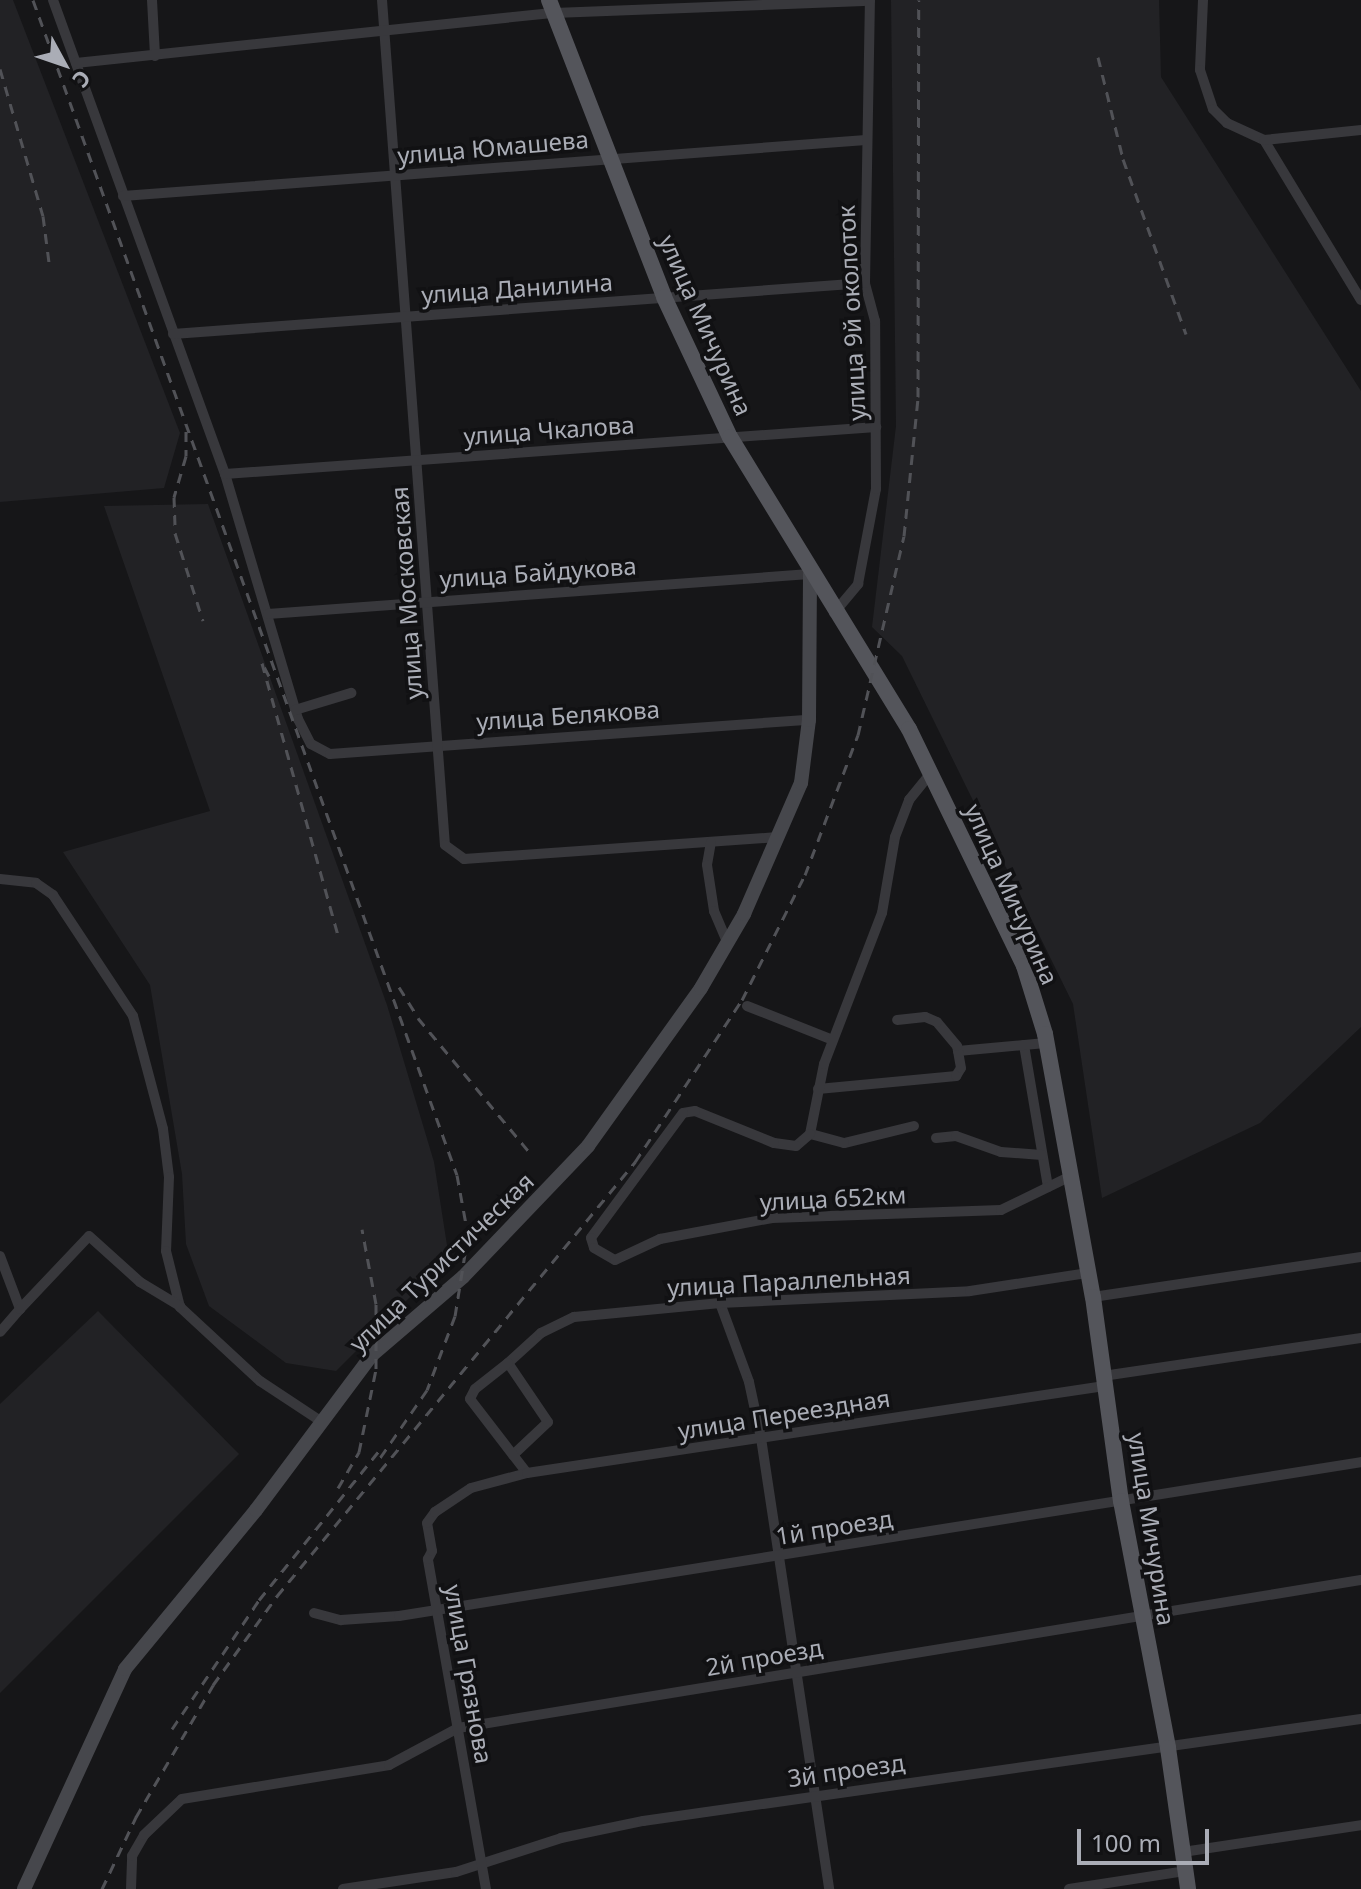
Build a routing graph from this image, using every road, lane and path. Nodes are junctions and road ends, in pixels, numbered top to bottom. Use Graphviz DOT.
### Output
graph roads {
  1 [pos="53,0"];
  2 [pos="152,0"];
  3 [pos="382,0"];
  4 [pos="870,0"];
  5 [pos="1203,0"];
  6 [pos="1209,0"];
  7 [pos="552,6"];
  8 [pos="384,31"];
  9 [pos="155,56"];
  10 [pos="76,63"];
  11 [pos="1361,130"];
  12 [pos="866,140"];
  13 [pos="1264,140"];
  14 [pos="610,158"];
  15 [pos="395,175"];
  16 [pos="123,196"];
  17 [pos="865,283"];
  18 [pos="664,297"];
  19 [pos="1361,300"];
  20 [pos="407,316"];
  21 [pos="173,334"];
  22 [pos="876,427"];
  23 [pos="730,437"];
  24 [pos="417,460"];
  25 [pos="225,474"];
  26 [pos="810,574"];
  27 [pos="426,599"];
  28 [pos="834,613"];
  29 [pos="268,614"];
  30 [pos="351,693"];
  31 [pos="295,710"];
  32 [pos="809,720"];
  33 [pos="437,743"];
  34 [pos="929,775"];
  35 [pos="777,837"];
  36 [pos="711,842"];
  37 [pos="0,879"];
  38 [pos="727,942"];
  39 [pos="747,1006"];
  40 [pos="897,1020"];
  41 [pos="833,1040"];
  42 [pos="1046,1043"];
  43 [pos="1024,1045"];
  44 [pos="958,1051"];
  45 [pos="818,1089"];
  46 [pos="914,1126"];
  47 [pos="810,1134"];
  48 [pos="936,1138"];
  49 [pos="1042,1155"];
  50 [pos="1069,1177"];
  51 [pos="1048,1187"];
  52 [pos="0,1256"];
  53 [pos="1361,1257"];
  54 [pos="1087,1273"];
  55 [pos="1093,1297"];
  56 [pos="720,1303"];
  57 [pos="180,1307"];
  58 [pos="20,1309"];
  59 [pos="0,1332"];
  60 [pos="1361,1338"];
  61 [pos="508,1363"];
  62 [pos="1104,1381"];
  63 [pos="319,1420"];
  64 [pos="761,1438"];
  65 [pos="513,1455"];
  66 [pos="1361,1462"];
  67 [pos="527,1473"];
  68 [pos="471,1488"];
  69 [pos="1121,1501"];
  70 [pos="780,1556"];
  71 [pos="1361,1580"];
  72 [pos="436,1610"];
  73 [pos="314,1613"];
  74 [pos="1141,1617"];
  75 [pos="795,1671"];
  76 [pos="1361,1719"];
  77 [pos="458,1728"];
  78 [pos="1168,1748"];
  79 [pos="815,1794"];
  80 [pos="1361,1825"];
  81 [pos="1183,1852"];
  82 [pos="482,1860"];
  83 [pos="1185,1871"];
  84 [pos="24,1889"];
  85 [pos="131,1889"];
  86 [pos="343,1889"];
  87 [pos="486,1889"];
  88 [pos="829,1889"];
  89 [pos="1069,1889"];
  90 [pos="1188,1889"];
  1 -- 10 [label="street"];
  2 -- 9 [label="street"];
  3 -- 8 [label="street, улица Московская"];
  4 -- 7 [label="street"];
  4 -- 12 [label="street, улица 9й околоток"];
  5 -- 6 [label="street"];
  5 -- 13 [label="street"];
  7 -- 8 [label="street"];
  7 -- 14 [label="main road, улица Мичурина"];
  8 -- 9 [label="street"];
  8 -- 15 [label="street, улица Московская"];
  9 -- 10 [label="street"];
  10 -- 16 [label="street"];
  11 -- 13 [label="street"];
  12 -- 14 [label="street, улица Юмашева"];
  12 -- 17 [label="street, улица 9й околоток"];
  13 -- 19 [label="street"];
  14 -- 15 [label="street, улица Юмашева"];
  14 -- 18 [label="main road, улица Мичурина"];
  15 -- 16 [label="street, улица Юмашева"];
  15 -- 20 [label="street, улица Московская"];
  16 -- 21 [label="street"];
  17 -- 18 [label="street, улица Данилина"];
  17 -- 22 [label="street, улица 9й околоток"];
  18 -- 20 [label="street, улица Данилина"];
  18 -- 23 [label="main road, улица Мичурина"];
  20 -- 21 [label="street, улица Данилина"];
  20 -- 24 [label="street, улица Московская"];
  21 -- 25 [label="street"];
  22 -- 23 [label="street, улица Чкалова"];
  22 -- 28 [label="street, улица 9й околоток"];
  23 -- 24 [label="street, улица Чкалова"];
  23 -- 26 [label="main road, улица Мичурина"];
  24 -- 25 [label="street, улица Чкалова"];
  24 -- 27 [label="street, улица Московская"];
  25 -- 29 [label="street"];
  26 -- 27 [label="street, улица Байдукова"];
  26 -- 28 [label="main road, улица Мичурина"];
  26 -- 32 [label="street, улица Туристическая"];
  27 -- 29 [label="street, улица Байдукова"];
  27 -- 33 [label="street, улица Московская"];
  28 -- 34 [label="main road, улица Мичурина"];
  29 -- 31 [label="street"];
  30 -- 31 [label="street"];
  31 -- 33 [label="street, улица Белякова"];
  32 -- 33 [label="street, улица Белякова"];
  32 -- 35 [label="street, улица Туристическая"];
  33 -- 36 [label="street, улица Московская"];
  34 -- 41 [label="street"];
  34 -- 42 [label="main road, улица Мичурина"];
  35 -- 36 [label="street, улица Московская"];
  35 -- 38 [label="street, улица Туристическая"];
  36 -- 38 [label="street"];
  37 -- 57 [label="street"];
  38 -- 63 [label="street, улица Туристическая"];
  39 -- 41 [label="street"];
  40 -- 44 [label="street"];
  41 -- 45 [label="street"];
  42 -- 43 [label="street"];
  42 -- 50 [label="main road, улица Мичурина"];
  43 -- 44 [label="street"];
  43 -- 49 [label="street"];
  44 -- 45 [label="street"];
  45 -- 47 [label="street"];
  46 -- 47 [label="street, улица 652км"];
  47 -- 51 [label="street, улица 652км"];
  48 -- 49 [label="street"];
  49 -- 51 [label="street"];
  50 -- 51 [label="street, улица 652км"];
  50 -- 54 [label="main road, улица Мичурина"];
  52 -- 58 [label="street"];
  53 -- 55 [label="street"];
  54 -- 55 [label="main road, улица Мичурина"];
  54 -- 56 [label="street, улица Параллельная"];
  55 -- 62 [label="main road, улица Мичурина"];
  56 -- 61 [label="street, улица Параллельная"];
  56 -- 64 [label="street"];
  57 -- 58 [label="street"];
  57 -- 63 [label="street"];
  58 -- 59 [label="street"];
  60 -- 62 [label="street, улица Переездная"];
  61 -- 65 [label="street"];
  61 -- 65 [label="street, улица Параллельная"];
  62 -- 64 [label="street, улица Переездная"];
  62 -- 69 [label="main road, улица Мичурина"];
  63 -- 84 [label="street, улица Туристическая"];
  64 -- 67 [label="street, улица Переездная"];
  64 -- 70 [label="street"];
  65 -- 67 [label="street"];
  66 -- 69 [label="street, 1й проезд"];
  67 -- 68 [label="street, улица Переездная"];
  68 -- 72 [label="street, улица Грязнова"];
  69 -- 70 [label="street, 1й проезд"];
  69 -- 74 [label="main road, улица Мичурина"];
  70 -- 72 [label="street, 1й проезд"];
  70 -- 75 [label="street"];
  71 -- 74 [label="street, 2й проезд"];
  72 -- 73 [label="street, 1й проезд"];
  72 -- 77 [label="street, улица Грязнова"];
  74 -- 75 [label="street, 2й проезд"];
  74 -- 78 [label="main road, улица Мичурина"];
  75 -- 77 [label="street, 2й проезд"];
  75 -- 79 [label="street"];
  76 -- 78 [label="street, 3й проезд"];
  77 -- 82 [label="street, улица Грязнова"];
  77 -- 85 [label="street, 2й проезд"];
  78 -- 79 [label="street, 3й проезд"];
  78 -- 81 [label="main road, улица Мичурина"];
  79 -- 82 [label="street, 3й проезд"];
  79 -- 88 [label="street"];
  80 -- 81 [label="street"];
  81 -- 83 [label="main road, улица Мичурина"];
  82 -- 86 [label="street, 3й проезд"];
  82 -- 87 [label="street, улица Грязнова"];
  83 -- 89 [label="street"];
  83 -- 90 [label="main road, улица Мичурина"];
}
